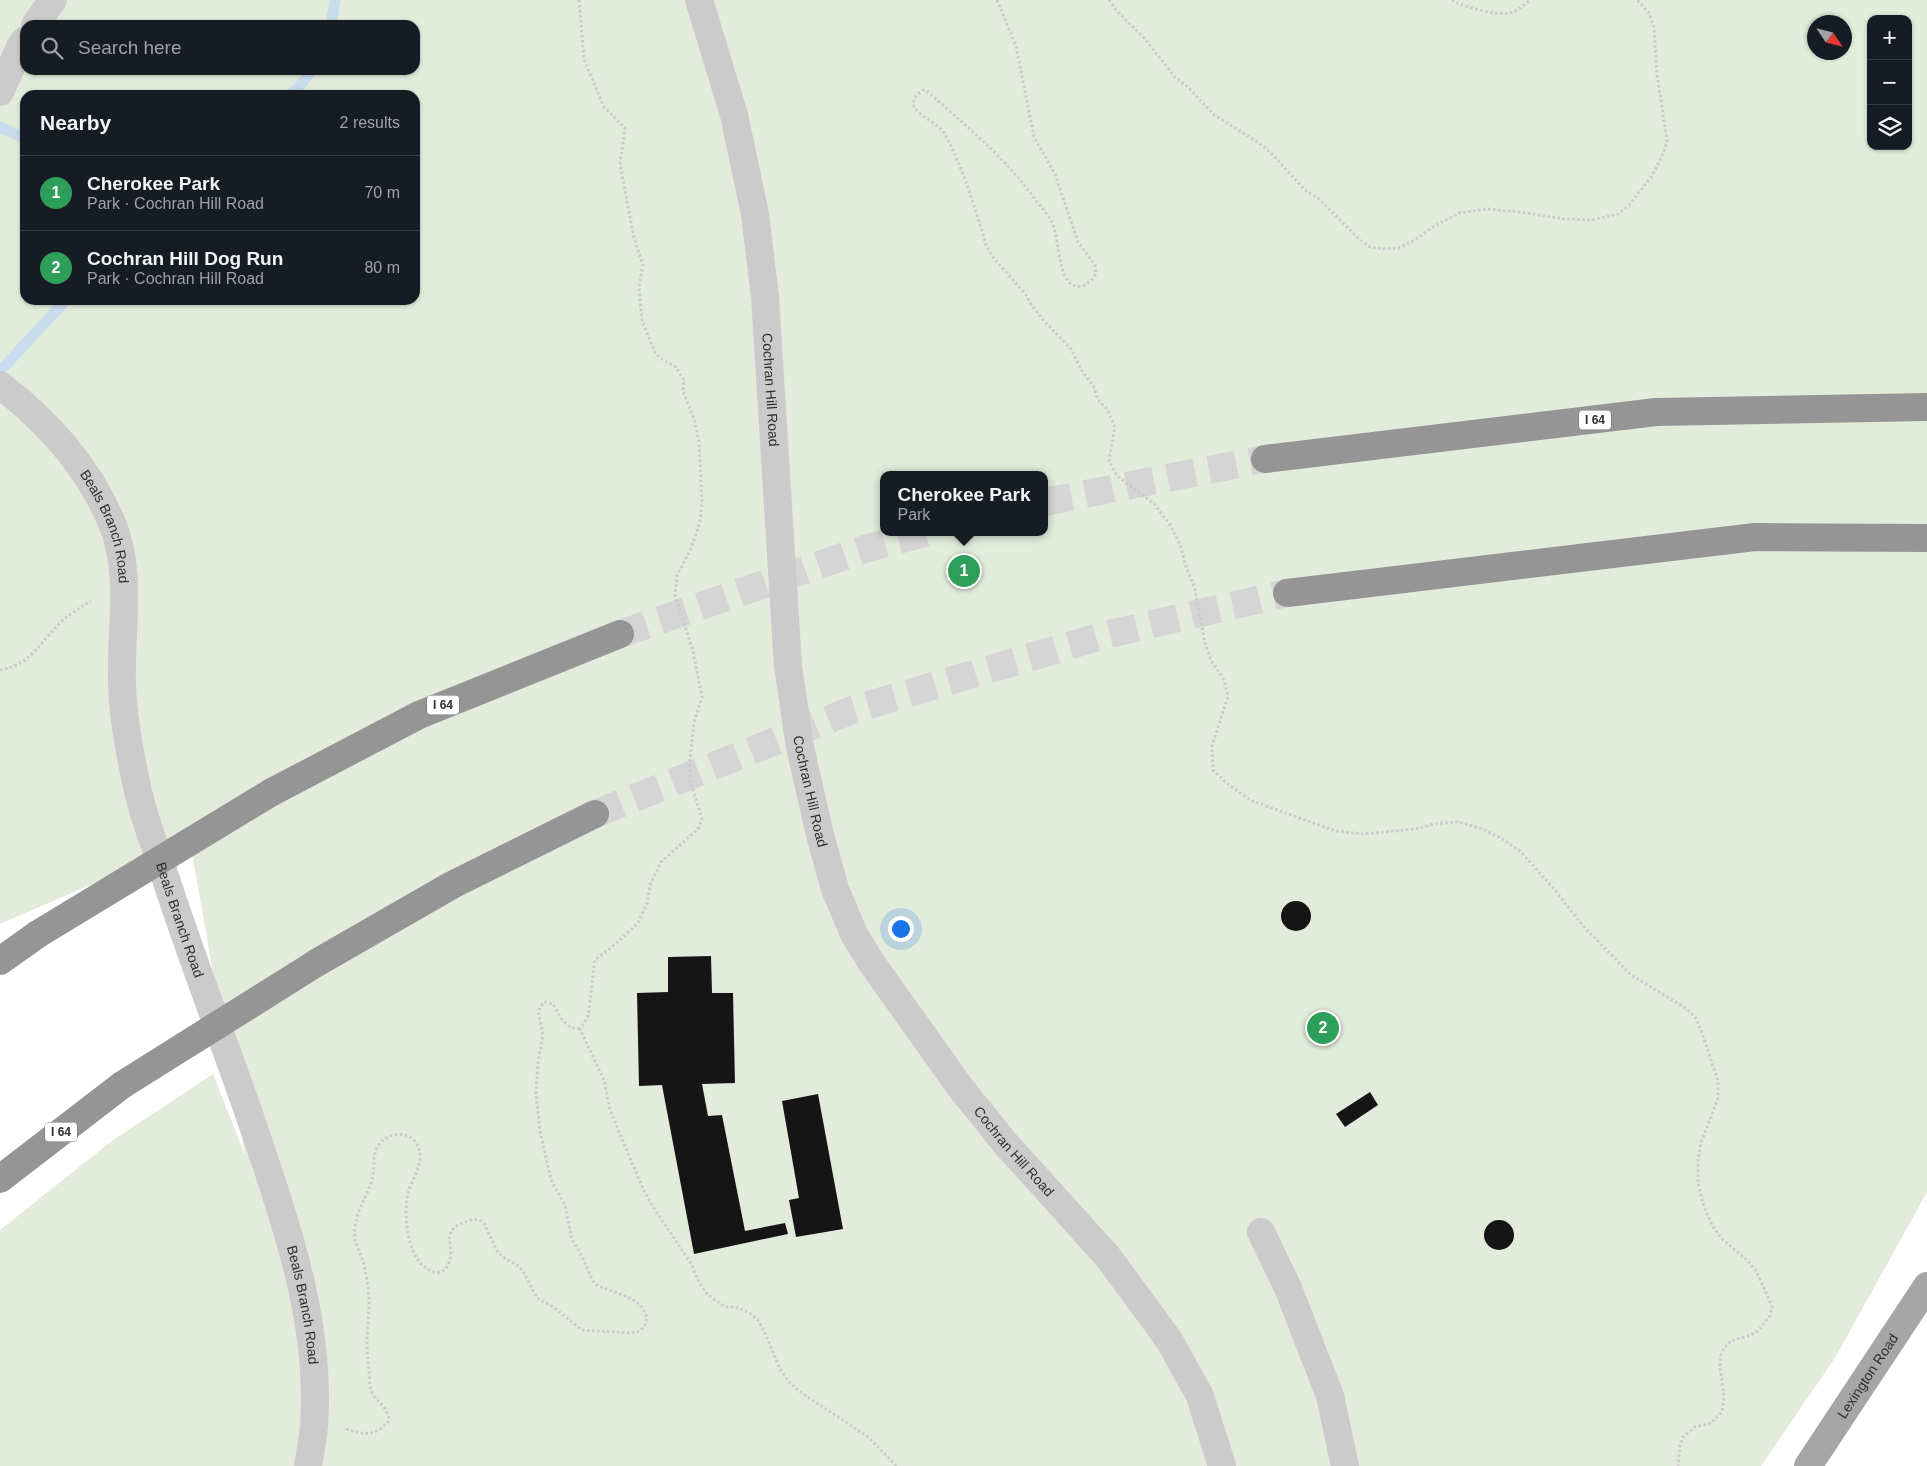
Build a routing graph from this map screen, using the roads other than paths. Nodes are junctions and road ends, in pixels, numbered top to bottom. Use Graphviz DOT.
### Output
graph roads {
  1 [pos="53,0"];
  2 [pos="699,0"];
  3 [pos="39,20"];
  4 [pos="20,50"];
  5 [pos="1,90"];
  6 [pos="0,370"];
  7 [pos="7,391"];
  8 [pos="1927,407"];
  9 [pos="1266,459"];
  10 [pos="1927,538"];
  11 [pos="1287,593"];
  12 [pos="620,634"];
  13 [pos="595,814"];
  14 [pos="0,961"];
  15 [pos="0,1179"];
  16 [pos="1260,1232"];
  17 [pos="1927,1286"];
  18 [pos="308,1466"];
  19 [pos="1222,1466"];
  20 [pos="1345,1466"];
  21 [pos="1808,1466"];
  1 -- 3 [label="street"];
  2 -- 19 [label="street, Cochran Hill Road"];
  4 -- 5 [label="street"];
  6 -- 7 [label="street, Beals Branch Road"];
  7 -- 18 [label="street, Beals Branch Road"];
  8 -- 9 [label="highway, I 64"];
  10 -- 11 [label="highway"];
  12 -- 14 [label="highway, I 64, bridge"];
  13 -- 15 [label="highway, I 64, bridge"];
  16 -- 20 [label="street"];
  17 -- 21 [label="main road, Lexington Road"];
}
